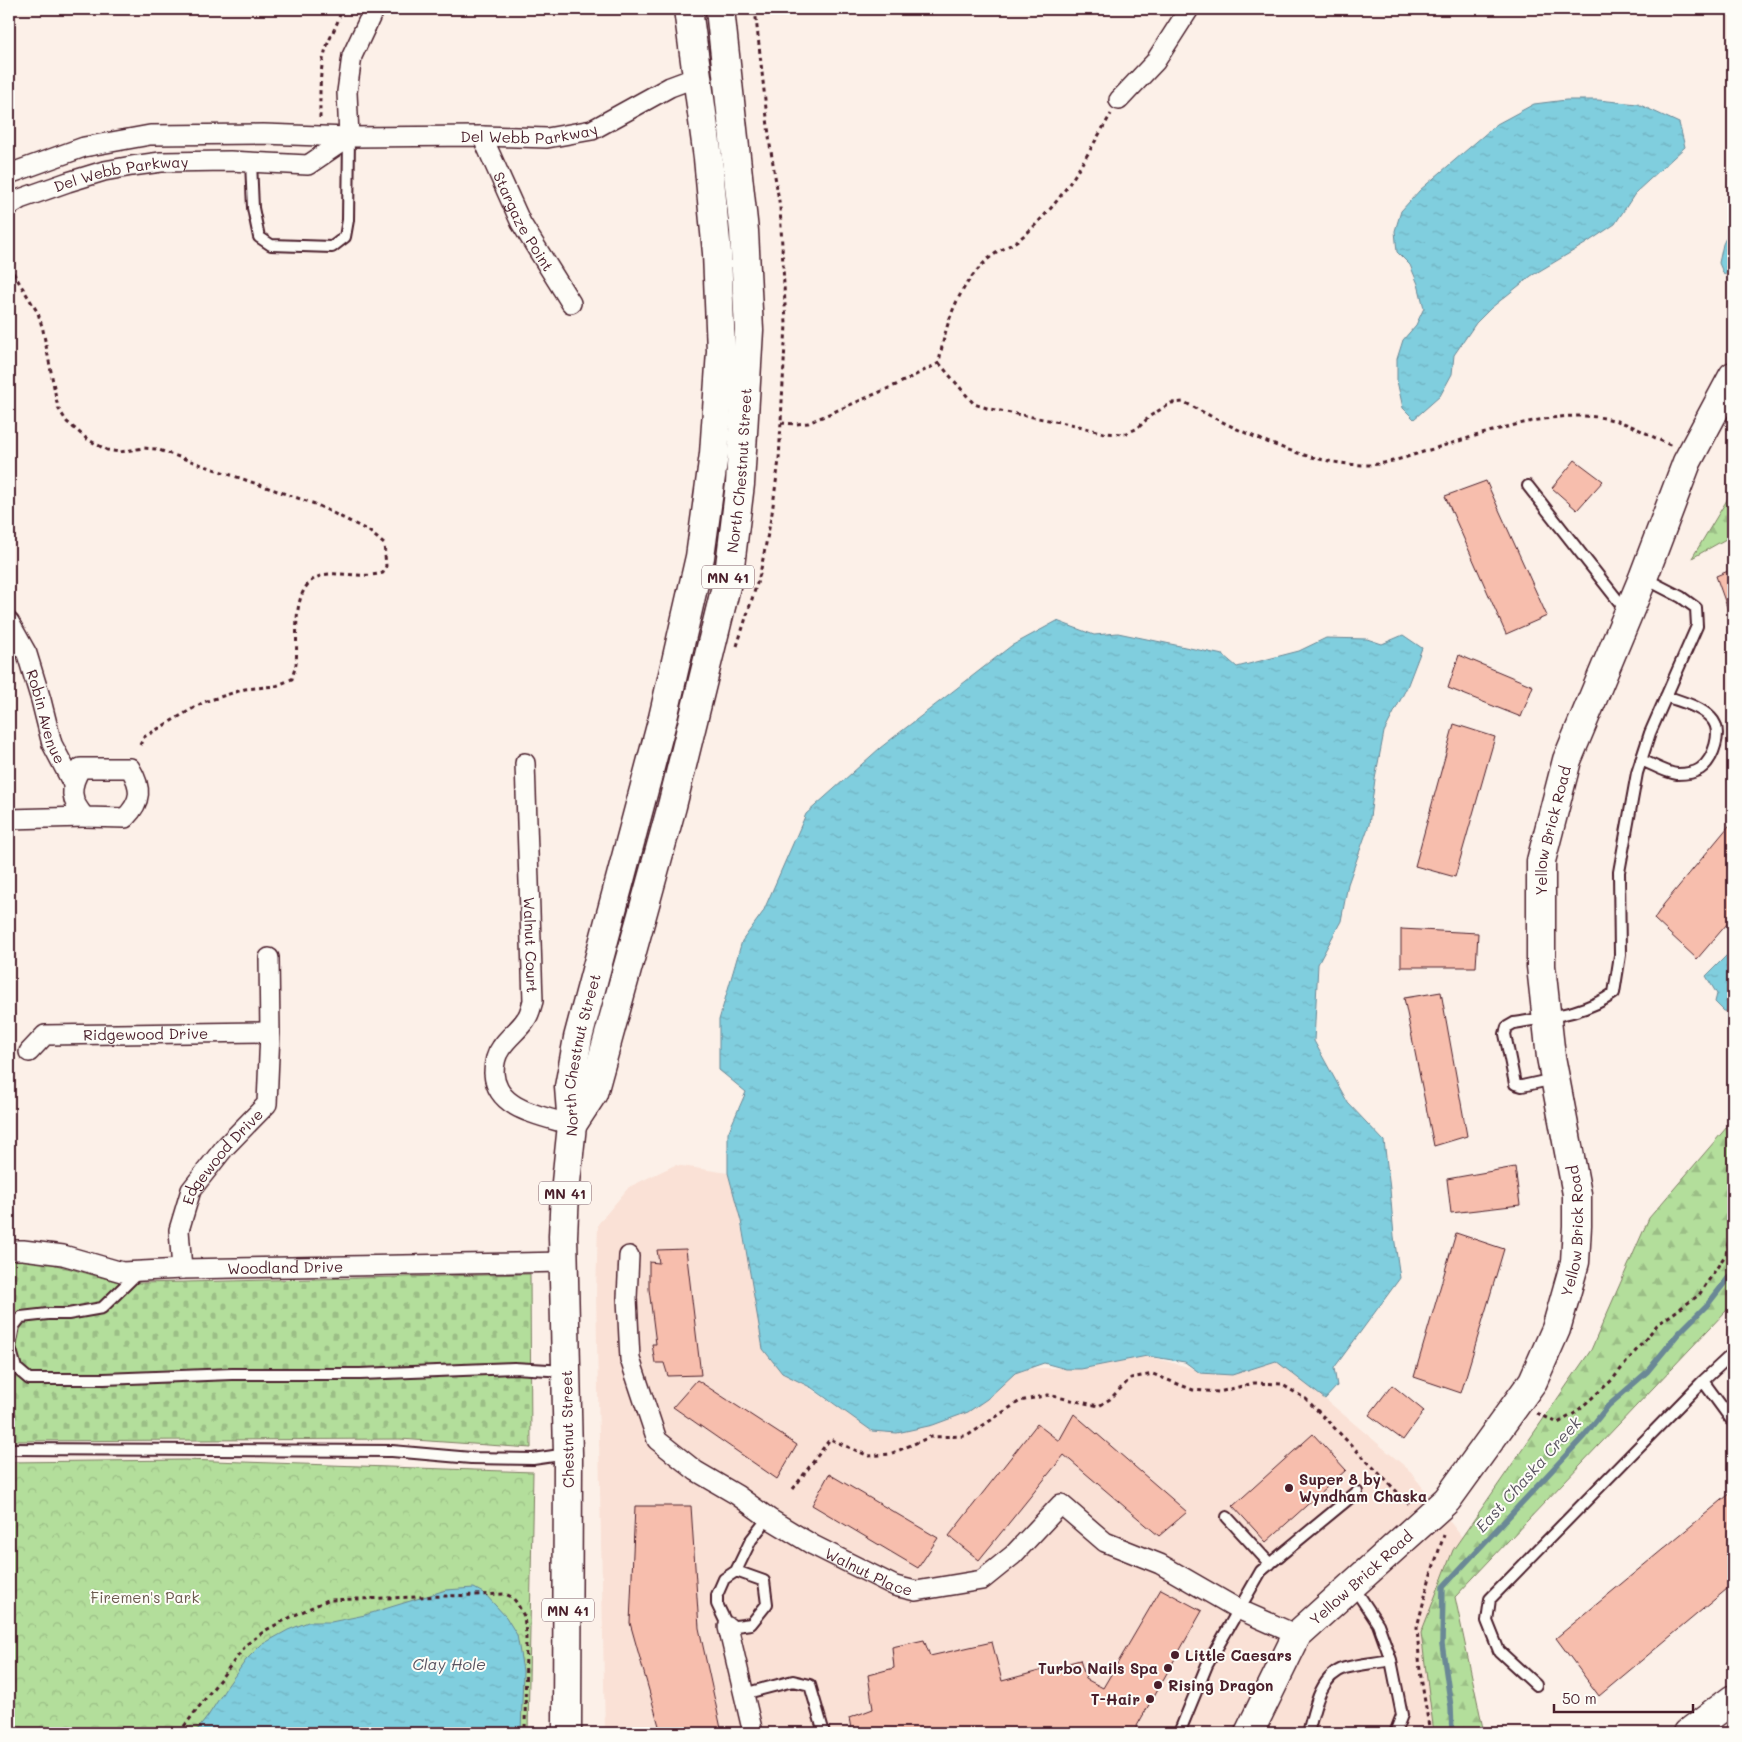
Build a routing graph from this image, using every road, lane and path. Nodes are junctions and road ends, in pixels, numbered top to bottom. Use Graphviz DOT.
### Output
graph roads {
  1 [pos="341,9"];
  2 [pos="374,9"];
  3 [pos="688,9"];
  4 [pos="720,9"];
  5 [pos="1189,9"];
  6 [pos="697,77"];
  7 [pos="1119,100"];
  8 [pos="320,118"];
  9 [pos="482,136"];
  10 [pos="349,137"];
  11 [pos="251,162"];
  12 [pos="9,174"];
  13 [pos="9,206"];
  14 [pos="9,266"];
  15 [pos="571,303"];
  16 [pos="939,363"];
  17 [pos="1733,376"];
  18 [pos="781,423"];
  19 [pos="1691,455"];
  20 [pos="1528,486"];
  21 [pos="1643,578"];
  22 [pos="1627,612"];
  23 [pos="9,622"];
  24 [pos="1666,696"];
  25 [pos="140,745"];
  26 [pos="1641,760"];
  27 [pos="525,763"];
  28 [pos="74,784"];
  29 [pos="85,817"];
  30 [pos="9,819"];
  31 [pos="269,958"];
  32 [pos="1546,1017"];
  33 [pos="270,1032"];
  34 [pos="28,1052"];
  35 [pos="1555,1079"];
  36 [pos="572,1125"];
  37 [pos="1733,1220"];
  38 [pos="9,1250"];
  39 [pos="628,1256"];
  40 [pos="564,1262"];
  41 [pos="182,1269"];
  42 [pos="140,1271"];
  43 [pos="1733,1353"];
  44 [pos="566,1371"];
  45 [pos="1702,1381"];
  46 [pos="1536,1413"];
  47 [pos="1733,1422"];
  48 [pos="9,1449"];
  49 [pos="568,1454"];
  50 [pos="793,1489"];
  51 [pos="1357,1492"];
  52 [pos="1228,1517"];
  53 [pos="768,1518"];
  54 [pos="1437,1531"];
  55 [pos="1270,1564"];
  56 [pos="736,1571"];
  57 [pos="1353,1585"];
  58 [pos="1238,1609"];
  59 [pos="728,1627"];
  60 [pos="1297,1635"];
  61 [pos="1391,1660"];
  62 [pos="1536,1685"];
  63 [pos="743,1694"];
  64 [pos="1733,1699"];
  65 [pos="179,1733"];
  66 [pos="525,1733"];
  67 [pos="567,1733"];
  68 [pos="753,1733"];
  69 [pos="824,1733"];
  70 [pos="1179,1733"];
  71 [pos="1249,1733"];
  72 [pos="1308,1733"];
  73 [pos="1395,1733"];
  74 [pos="1430,1733"];
  75 [pos="1688,1733"];
  1 -- 8 [label="path"];
  2 -- 10 [label="street"];
  3 -- 6 [label="main road, North Chestnut Street / MN 41"];
  4 -- 36 [label="main road, North Chestnut Street / MN 41"];
  5 -- 7 [label="street"];
  6 -- 9 [label="street, Del Webb Parkway"];
  6 -- 36 [label="main road, North Chestnut Street / MN 41"];
  7 -- 16 [label="path"];
  9 -- 10 [label="street, Del Webb Parkway"];
  9 -- 15 [label="street, Stargaze Point"];
  10 -- 11 [label="street, Del Webb Parkway"];
  10 -- 11 [label="lane"];
  10 -- 12 [label="street, Del Webb Parkway"];
  11 -- 13 [label="street, Del Webb Parkway"];
  14 -- 25 [label="path"];
  16 -- 18 [label="path"];
  16 -- 19 [label="path"];
  17 -- 19 [label="main road, Yellow Brick Road"];
  19 -- 21 [label="main road, Yellow Brick Road"];
  20 -- 22 [label="lane"];
  21 -- 22 [label="main road, Yellow Brick Road"];
  21 -- 24 [label="lane"];
  22 -- 32 [label="main road, Yellow Brick Road"];
  23 -- 28 [label="street, Robin Avenue"];
  24 -- 26 [label="lane"];
  24 -- 26 [label="lane"];
  26 -- 32 [label="lane"];
  27 -- 36 [label="street, Walnut Court"];
  28 -- 29 [label="street"];
  28 -- 29 [label="street"];
  29 -- 30 [label="street"];
  31 -- 33 [label="street, Edgewood Drive"];
  32 -- 35 [label="main road, Yellow Brick Road"];
  32 -- 35 [label="lane"];
  33 -- 34 [label="street, Ridgewood Drive"];
  33 -- 41 [label="street, Edgewood Drive"];
  35 -- 54 [label="main road, Yellow Brick Road"];
  36 -- 40 [label="main road, Chestnut Street / MN 41"];
  37 -- 46 [label="path"];
  38 -- 42 [label="street, Woodland Drive"];
  39 -- 53 [label="street, Walnut Place"];
  40 -- 41 [label="street, Woodland Drive"];
  40 -- 44 [label="main road, Chestnut Street / MN 41"];
  41 -- 42 [label="street, Woodland Drive"];
  42 -- 44 [label="lane"];
  43 -- 45 [label="lane"];
  44 -- 49 [label="main road, Chestnut Street / MN 41"];
  45 -- 47 [label="lane"];
  45 -- 62 [label="lane"];
  48 -- 49 [label="lane"];
  49 -- 67 [label="main road, Chestnut Street / MN 41"];
  50 -- 54 [label="path"];
  51 -- 55 [label="lane"];
  52 -- 55 [label="lane"];
  53 -- 56 [label="lane"];
  53 -- 58 [label="street, Walnut Place"];
  54 -- 57 [label="main road, Yellow Brick Road"];
  54 -- 74 [label="path"];
  55 -- 58 [label="lane"];
  56 -- 59 [label="lane"];
  56 -- 59 [label="lane"];
  57 -- 60 [label="main road, Yellow Brick Road"];
  57 -- 61 [label="lane"];
  58 -- 60 [label="street, Walnut Place"];
  58 -- 70 [label="lane"];
  59 -- 63 [label="street"];
  60 -- 71 [label="main road, Yellow Brick Road"];
  61 -- 72 [label="lane"];
  61 -- 73 [label="lane"];
  63 -- 68 [label="street"];
  63 -- 69 [label="lane"];
  64 -- 75 [label="main road"];
  65 -- 66 [label="path"];
}
